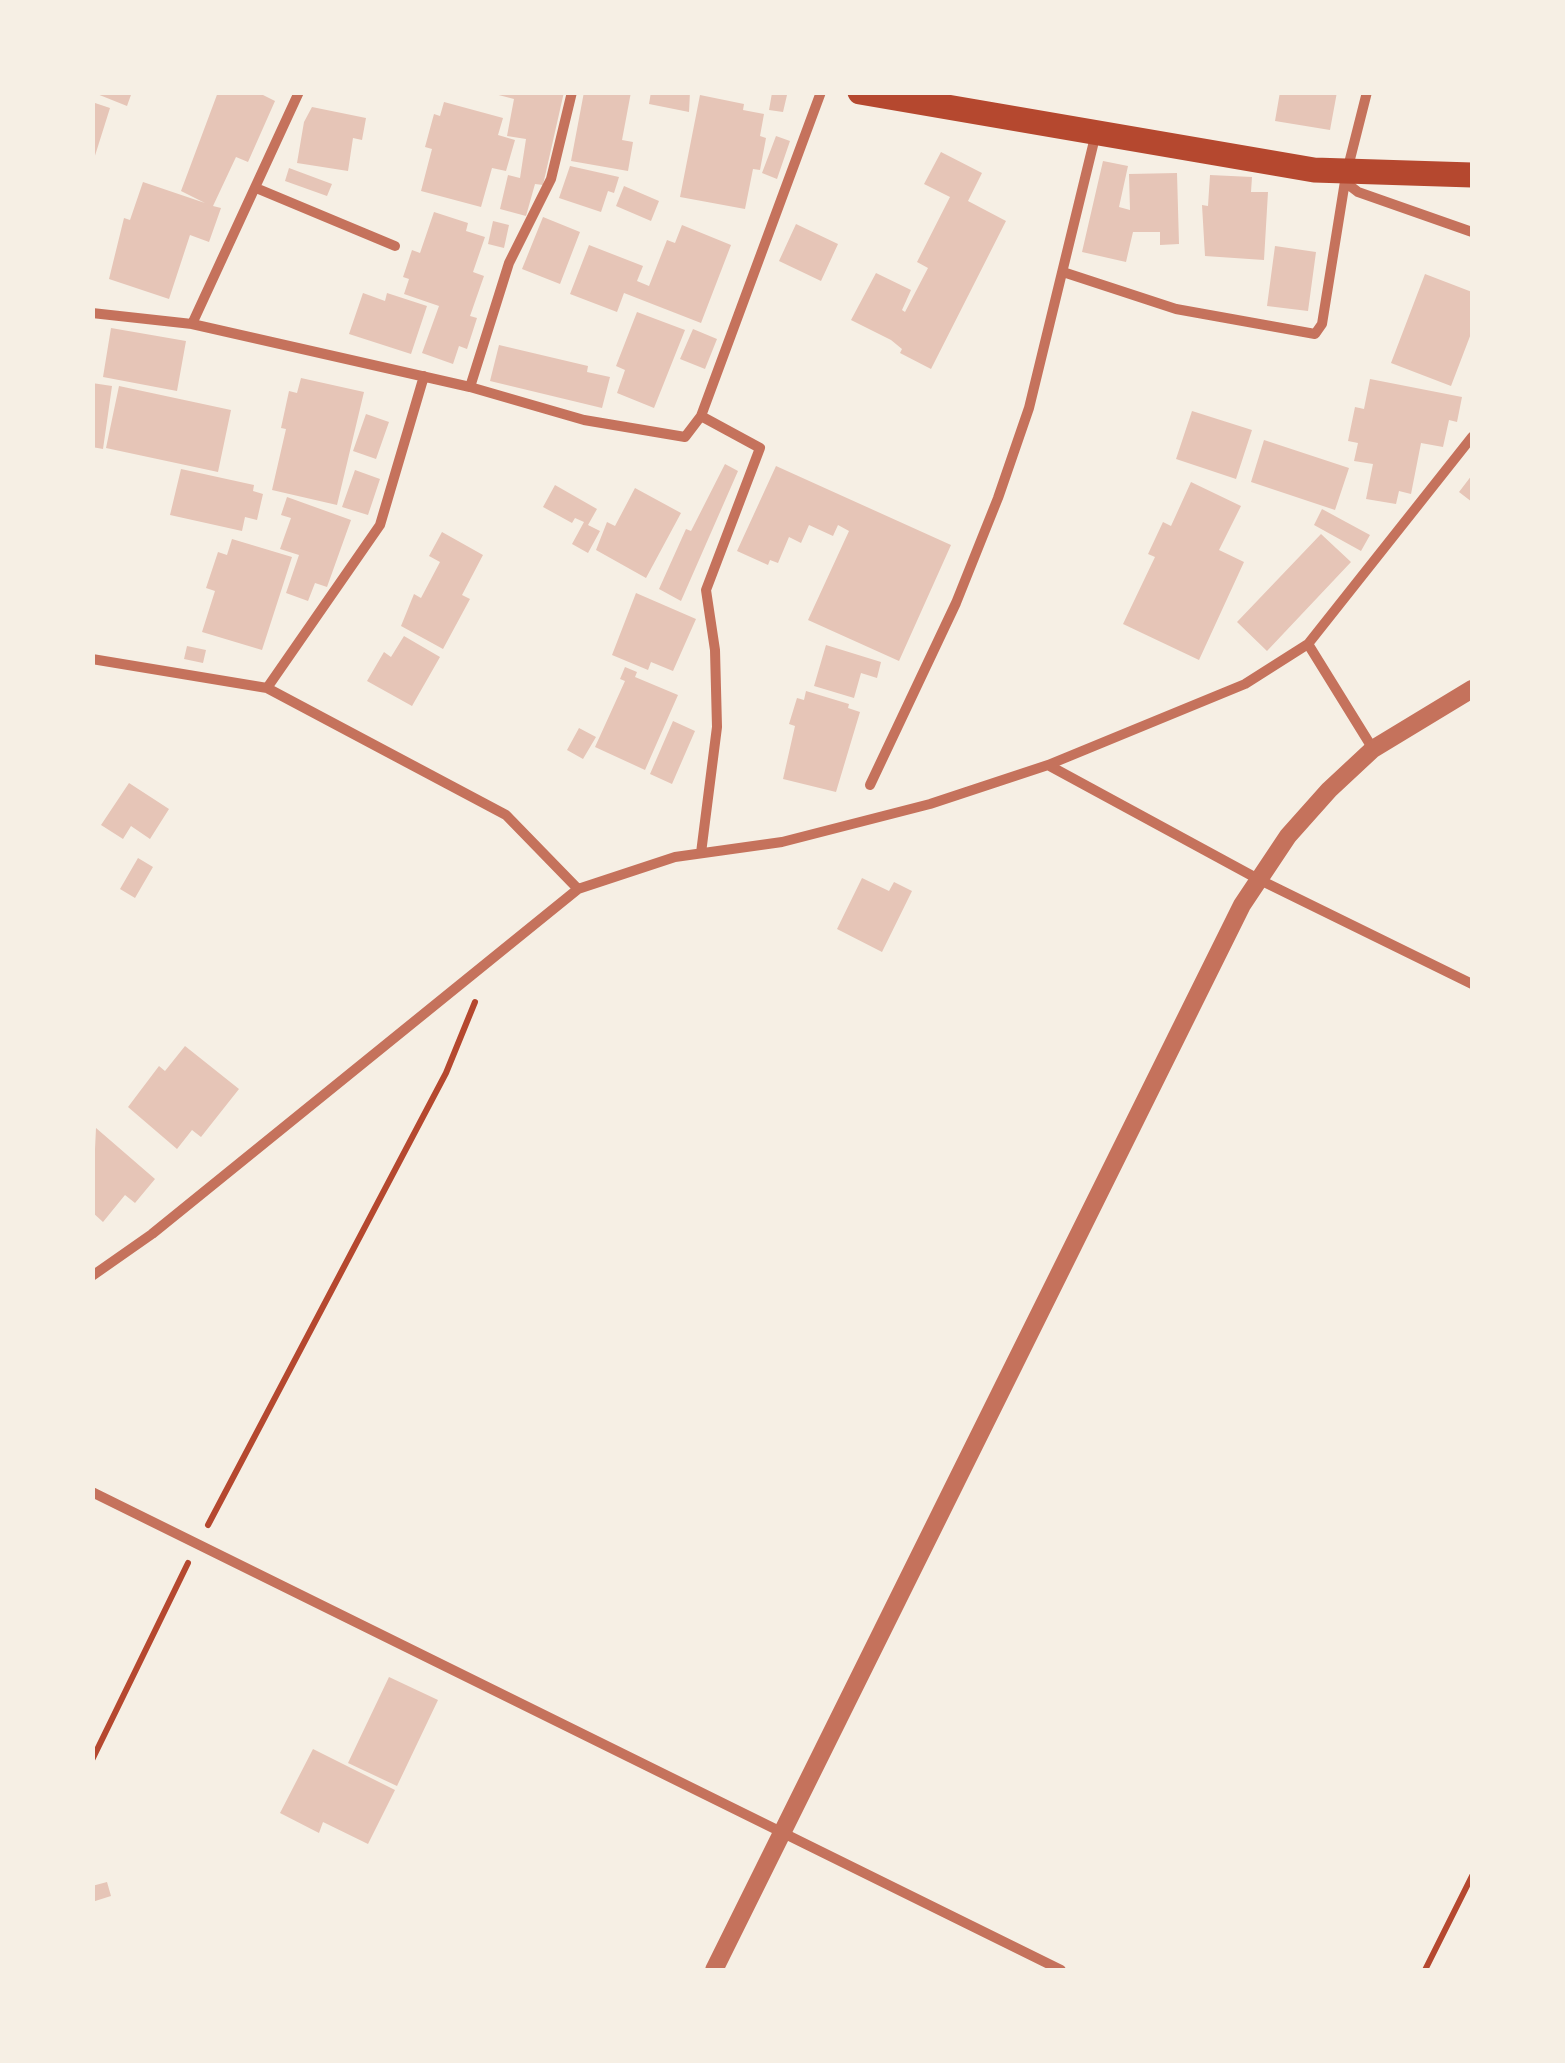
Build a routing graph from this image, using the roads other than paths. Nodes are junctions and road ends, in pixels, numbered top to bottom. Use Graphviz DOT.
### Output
graph roads {
  1 [pos="299,92"];
  2 [pos="572,92"];
  3 [pos="822,92"];
  4 [pos="1367,92"];
  5 [pos="861,93"];
  6 [pos="1096,132"];
  7 [pos="1472,175"];
  8 [pos="1346,178"];
  9 [pos="256,188"];
  10 [pos="1472,232"];
  11 [pos="395,246"];
  12 [pos="1063,272"];
  13 [pos="92,313"];
  14 [pos="192,324"];
  15 [pos="424,376"];
  16 [pos="470,387"];
  17 [pos="701,416"];
  18 [pos="1472,437"];
  19 [pos="1308,644"];
  20 [pos="92,659"];
  21 [pos="267,688"];
  22 [pos="1472,689"];
  23 [pos="1373,749"];
  24 [pos="1048,764"];
  25 [pos="870,785"];
  26 [pos="701,853"];
  27 [pos="1258,879"];
  28 [pos="578,888"];
  29 [pos="1472,984"];
  30 [pos="92,1276"];
  31 [pos="92,1492"];
  32 [pos="783,1832"];
  33 [pos="714,1970"];
  34 [pos="1060,1970"];
  1 -- 9 [label="street"];
  2 -- 16 [label="street"];
  3 -- 17 [label="street"];
  4 -- 8 [label="street"];
  5 -- 6 [label="main road"];
  6 -- 8 [label="main road"];
  6 -- 12 [label="street"];
  7 -- 8 [label="main road"];
  8 -- 10 [label="street"];
  8 -- 12 [label="street"];
  9 -- 11 [label="street"];
  9 -- 14 [label="street"];
  12 -- 25 [label="street"];
  13 -- 14 [label="street"];
  14 -- 15 [label="street"];
  15 -- 16 [label="street"];
  15 -- 21 [label="street"];
  16 -- 17 [label="street"];
  17 -- 26 [label="street"];
  18 -- 19 [label="street"];
  19 -- 23 [label="street"];
  19 -- 24 [label="street"];
  20 -- 21 [label="street"];
  21 -- 28 [label="street"];
  22 -- 23 [label="street"];
  23 -- 27 [label="street"];
  24 -- 26 [label="street"];
  24 -- 27 [label="street"];
  26 -- 28 [label="street"];
  27 -- 29 [label="street"];
  27 -- 32 [label="street"];
  28 -- 30 [label="street"];
  31 -- 32 [label="street"];
  32 -- 33 [label="street"];
  32 -- 34 [label="street"];
}
